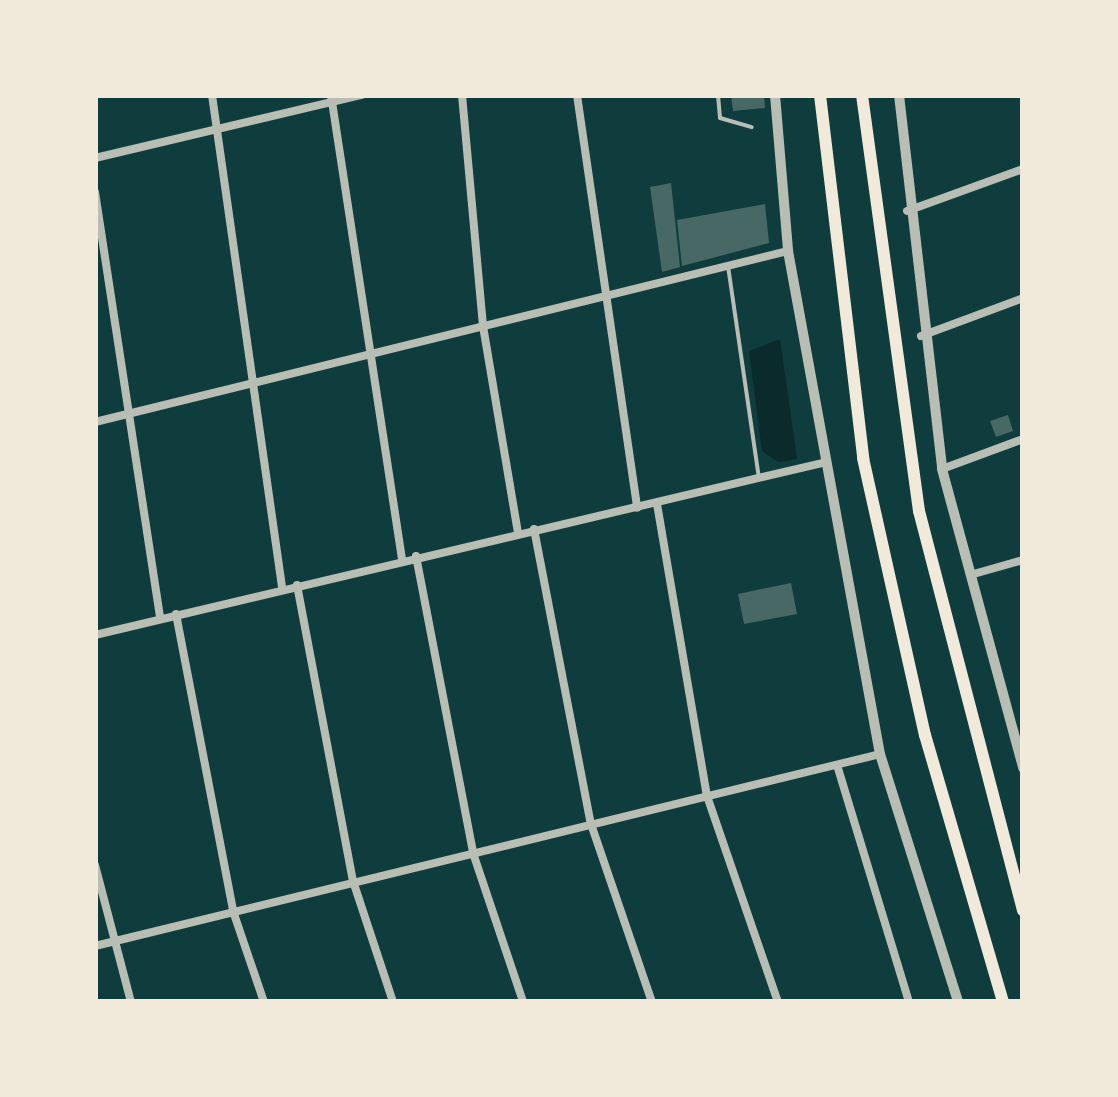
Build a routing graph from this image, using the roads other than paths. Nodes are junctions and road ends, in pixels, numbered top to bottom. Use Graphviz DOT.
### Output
graph roads {
  1 [pos="212,95"];
  2 [pos="362,95"];
  3 [pos="462,95"];
  4 [pos="577,95"];
  5 [pos="718,95"];
  6 [pos="775,95"];
  7 [pos="820,95"];
  8 [pos="862,95"];
  9 [pos="898,95"];
  10 [pos="332,99"];
  11 [pos="752,127"];
  12 [pos="218,130"];
  13 [pos="95,158"];
  14 [pos="1023,168"];
  15 [pos="95,192"];
  16 [pos="906,211"];
  17 [pos="788,251"];
  18 [pos="728,266"];
  19 [pos="602,297"];
  20 [pos="1023,298"];
  21 [pos="483,326"];
  22 [pos="921,336"];
  23 [pos="364,355"];
  24 [pos="247,387"];
  25 [pos="126,414"];
  26 [pos="95,422"];
  27 [pos="1023,439"];
  28 [pos="822,463"];
  29 [pos="942,469"];
  30 [pos="759,479"];
  31 [pos="656,504"];
  32 [pos="637,508"];
  33 [pos="534,530"];
  34 [pos="518,533"];
  35 [pos="416,556"];
  36 [pos="402,559"];
  37 [pos="1023,560"];
  38 [pos="967,576"];
  39 [pos="297,585"];
  40 [pos="282,589"];
  41 [pos="176,614"];
  42 [pos="160,616"];
  43 [pos="95,635"];
  44 [pos="880,754"];
  45 [pos="836,765"];
  46 [pos="1023,768"];
  47 [pos="707,796"];
  48 [pos="590,824"];
  49 [pos="473,853"];
  50 [pos="95,865"];
  51 [pos="354,882"];
  52 [pos="1023,911"];
  53 [pos="233,912"];
  54 [pos="111,941"];
  55 [pos="95,946"];
  56 [pos="132,1002"];
  57 [pos="264,1002"];
  58 [pos="393,1002"];
  59 [pos="524,1002"];
  60 [pos="652,1002"];
  61 [pos="778,1002"];
  62 [pos="909,1002"];
  63 [pos="958,1002"];
  64 [pos="1003,1002"];
  1 -- 12 [label="street"];
  2 -- 10 [label="street"];
  3 -- 21 [label="street"];
  4 -- 19 [label="street"];
  5 -- 11 [label="lane"];
  6 -- 17 [label="street"];
  7 -- 64 [label="highway"];
  8 -- 52 [label="highway"];
  9 -- 16 [label="street"];
  10 -- 12 [label="street"];
  10 -- 23 [label="street"];
  12 -- 13 [label="street"];
  12 -- 24 [label="street"];
  14 -- 16 [label="street"];
  15 -- 25 [label="street"];
  16 -- 22 [label="street"];
  17 -- 18 [label="street"];
  17 -- 28 [label="street"];
  18 -- 19 [label="street"];
  18 -- 30 [label="lane"];
  19 -- 21 [label="street"];
  19 -- 32 [label="street"];
  20 -- 22 [label="street"];
  21 -- 23 [label="street"];
  21 -- 34 [label="street"];
  22 -- 29 [label="street"];
  23 -- 24 [label="street"];
  23 -- 36 [label="street"];
  24 -- 25 [label="street"];
  24 -- 40 [label="street"];
  25 -- 26 [label="street"];
  25 -- 42 [label="street"];
  27 -- 29 [label="street"];
  28 -- 30 [label="street"];
  28 -- 44 [label="street"];
  29 -- 38 [label="street"];
  30 -- 31 [label="street"];
  31 -- 32 [label="street"];
  31 -- 47 [label="street"];
  32 -- 33 [label="street"];
  33 -- 34 [label="street"];
  33 -- 48 [label="street"];
  34 -- 35 [label="street"];
  35 -- 36 [label="street"];
  35 -- 49 [label="street"];
  36 -- 39 [label="street"];
  37 -- 38 [label="street"];
  38 -- 46 [label="street"];
  39 -- 40 [label="street"];
  39 -- 51 [label="street"];
  40 -- 41 [label="street"];
  41 -- 42 [label="street"];
  41 -- 53 [label="street"];
  42 -- 43 [label="street"];
  44 -- 45 [label="street"];
  44 -- 63 [label="street"];
  45 -- 47 [label="street"];
  45 -- 62 [label="street"];
  47 -- 48 [label="street"];
  47 -- 61 [label="street"];
  48 -- 49 [label="street"];
  48 -- 60 [label="street"];
  49 -- 51 [label="street"];
  49 -- 59 [label="street"];
  50 -- 54 [label="street"];
  51 -- 53 [label="street"];
  51 -- 58 [label="street"];
  53 -- 54 [label="street"];
  53 -- 57 [label="street"];
  54 -- 55 [label="street"];
  54 -- 56 [label="street"];
}
